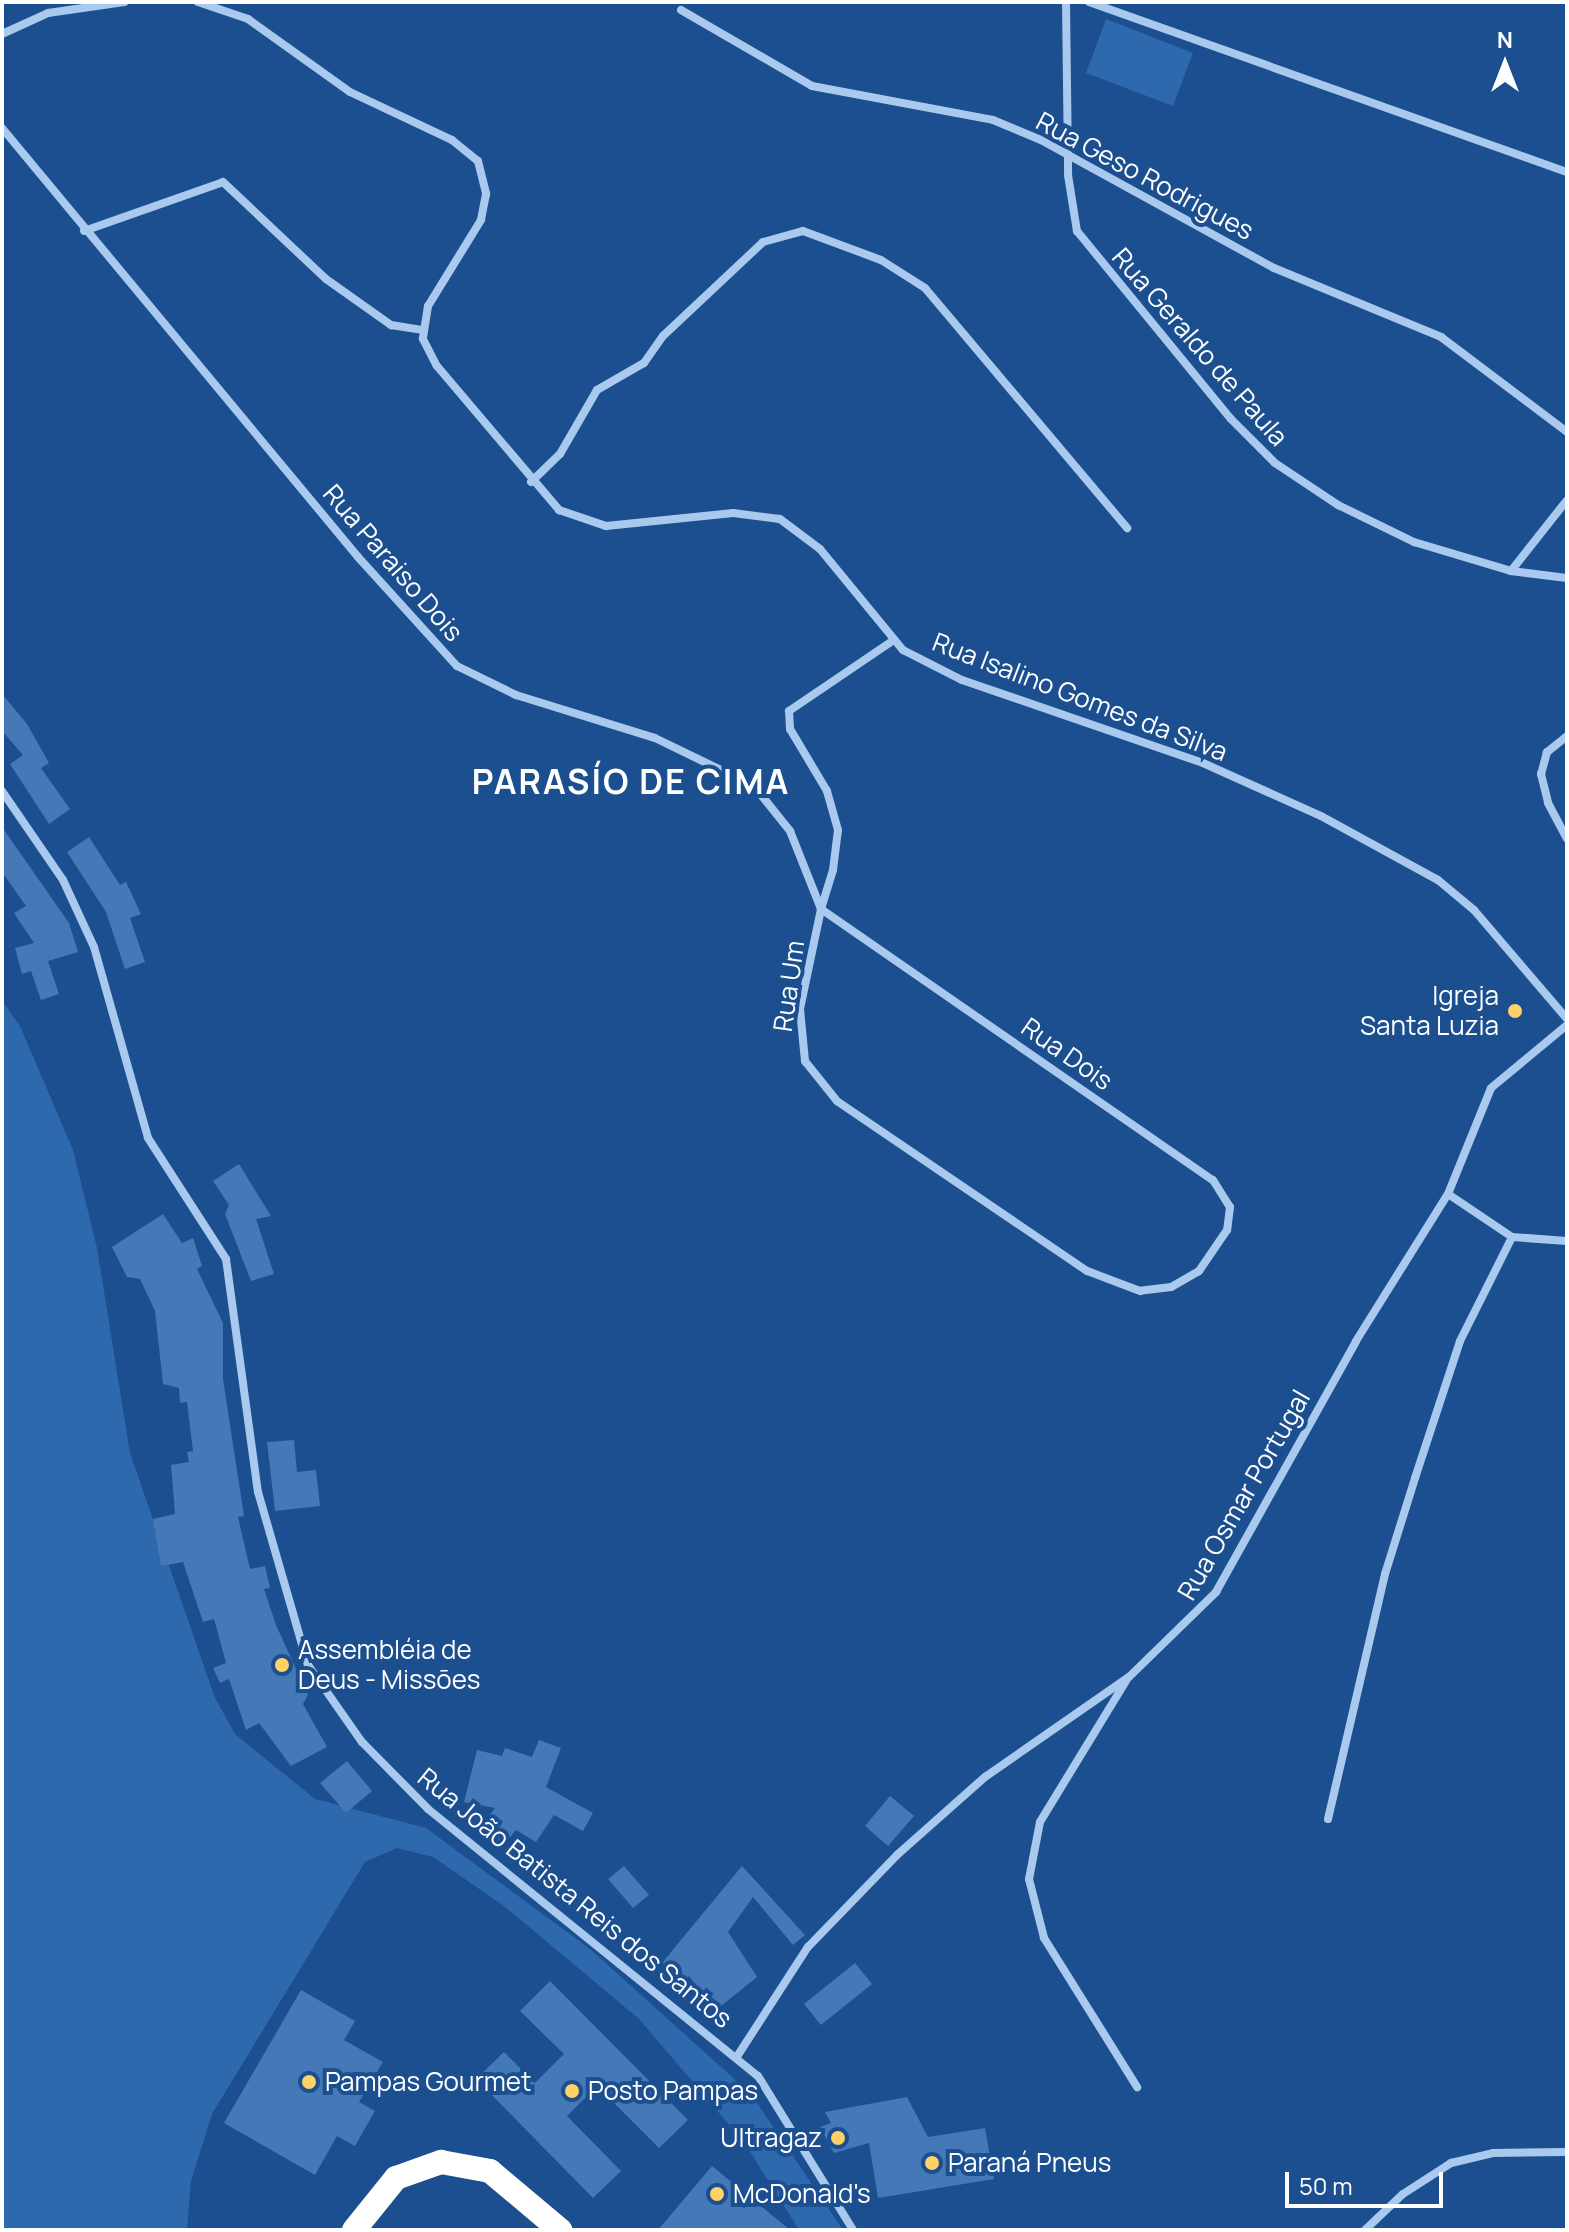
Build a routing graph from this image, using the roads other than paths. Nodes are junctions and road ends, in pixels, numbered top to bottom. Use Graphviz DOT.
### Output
graph roads {
  1 [pos="124,2"];
  2 [pos="198,2"];
  3 [pos="1066,2"];
  4 [pos="1089,2"];
  5 [pos="681,10"];
  6 [pos="2,34"];
  7 [pos="2,128"];
  8 [pos="1069,155"];
  9 [pos="1567,172"];
  10 [pos="84,231"];
  11 [pos="422,330"];
  12 [pos="1567,432"];
  13 [pos="531,482"];
  14 [pos="1567,500"];
  15 [pos="1127,528"];
  16 [pos="1511,571"];
  17 [pos="1567,578"];
  18 [pos="891,642"];
  19 [pos="1567,736"];
  20 [pos="2,791"];
  21 [pos="1567,838"];
  22 [pos="821,909"];
  23 [pos="1567,1022"];
  24 [pos="1448,1194"];
  25 [pos="1512,1237"];
  26 [pos="1567,1241"];
  27 [pos="1207,1262"];
  28 [pos="1129,1677"];
  29 [pos="1328,1819"];
  30 [pos="738,2055"];
  31 [pos="1137,2087"];
  32 [pos="1567,2152"];
  33 [pos="354,2230"];
  34 [pos="560,2230"];
  35 [pos="853,2230"];
  36 [pos="1365,2230"];
  1 -- 6 [label="street"];
  2 -- 11 [label="street"];
  3 -- 8 [label="street, Rua Geraldo de Paula"];
  4 -- 9 [label="street"];
  5 -- 8 [label="street, Rua Geso Rodrigues"];
  7 -- 10 [label="street, Rua Paraiso Dois"];
  8 -- 12 [label="street, Rua Geso Rodrigues"];
  8 -- 16 [label="street, Rua Geraldo de Paula"];
  10 -- 11 [label="street"];
  10 -- 22 [label="street, Rua Paraiso Dois"];
  11 -- 13 [label="street, Rua Isalino Gomes da Silva"];
  13 -- 15 [label="street"];
  13 -- 18 [label="street, Rua Isalino Gomes da Silva"];
  14 -- 16 [label="street"];
  16 -- 17 [label="street, Rua Geraldo de Paula"];
  18 -- 22 [label="street, Rua Um"];
  18 -- 23 [label="street, Rua Isalino Gomes da Silva"];
  19 -- 21 [label="street"];
  20 -- 30 [label="street, Rua João Batista Reis dos Santos"];
  22 -- 27 [label="street, Rua Dois"];
  22 -- 27 [label="street, Rua Um"];
  23 -- 24 [label="street, Rua Osmar Portugal"];
  24 -- 25 [label="street"];
  24 -- 28 [label="street, Rua Osmar Portugal"];
  25 -- 26 [label="street"];
  25 -- 29 [label="street"];
  28 -- 30 [label="street, Rua Osmar Portugal"];
  28 -- 31 [label="street"];
  30 -- 35 [label="street, Rua João Batista Reis dos Santos"];
  32 -- 36 [label="street"];
  33 -- 34 [label="highway"];
}
